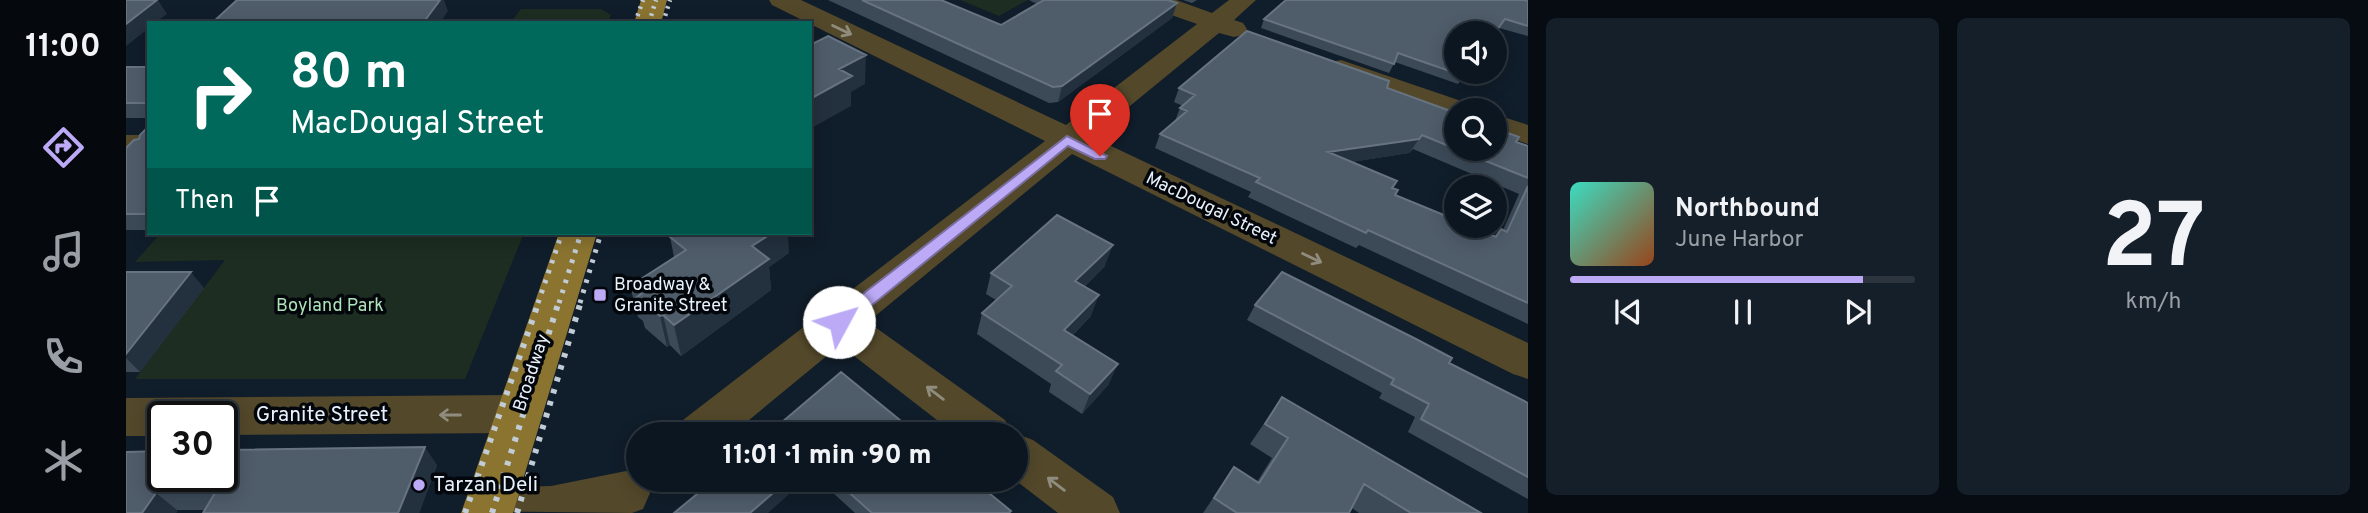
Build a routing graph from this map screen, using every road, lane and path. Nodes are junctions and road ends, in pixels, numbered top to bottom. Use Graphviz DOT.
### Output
graph roads {
  1 [pos="654,0"];
  2 [pos="781,0"];
  3 [pos="1152,0"];
  4 [pos="1244,0"];
  5 [pos="648,21"];
  6 [pos="1215,23"];
  7 [pos="1256,37"];
  8 [pos="1319,60"];
  9 [pos="1444,104"];
  10 [pos="1507,128"];
  11 [pos="1528,135"];
  12 [pos="1067,140"];
  13 [pos="126,144"];
  14 [pos="147,144"];
  15 [pos="577,235"];
  16 [pos="839,322"];
  17 [pos="1528,362"];
  18 [pos="518,414"];
  19 [pos="126,416"];
  20 [pos="714,422"];
  21 [pos="973,422"];
  22 [pos="1028,462"];
  23 [pos="625,495"];
  24 [pos="487,512"];
  25 [pos="1096,513"];
  1 -- 5 [label="main road"];
  2 -- 12 [label="street, MacDougal Street, one-way"];
  3 -- 6 [label="street"];
  4 -- 6 [label="street"];
  6 -- 7 [label="street"];
  6 -- 12 [label="street"];
  8 -- 9 [label="street"];
  10 -- 11 [label="street"];
  12 -- 16 [label="street"];
  12 -- 17 [label="street, MacDougal Street, one-way"];
  13 -- 14 [label="street"];
  15 -- 18 [label="main road, Broadway"];
  16 -- 20 [label="street"];
  21 -- 16 [label="street, one-way"];
  18 -- 19 [label="street, Granite Street, one-way"];
  18 -- 24 [label="main road, Broadway"];
  25 -- 22 [label="street, one-way"];
  23 -- 24 [label="street"];
}
